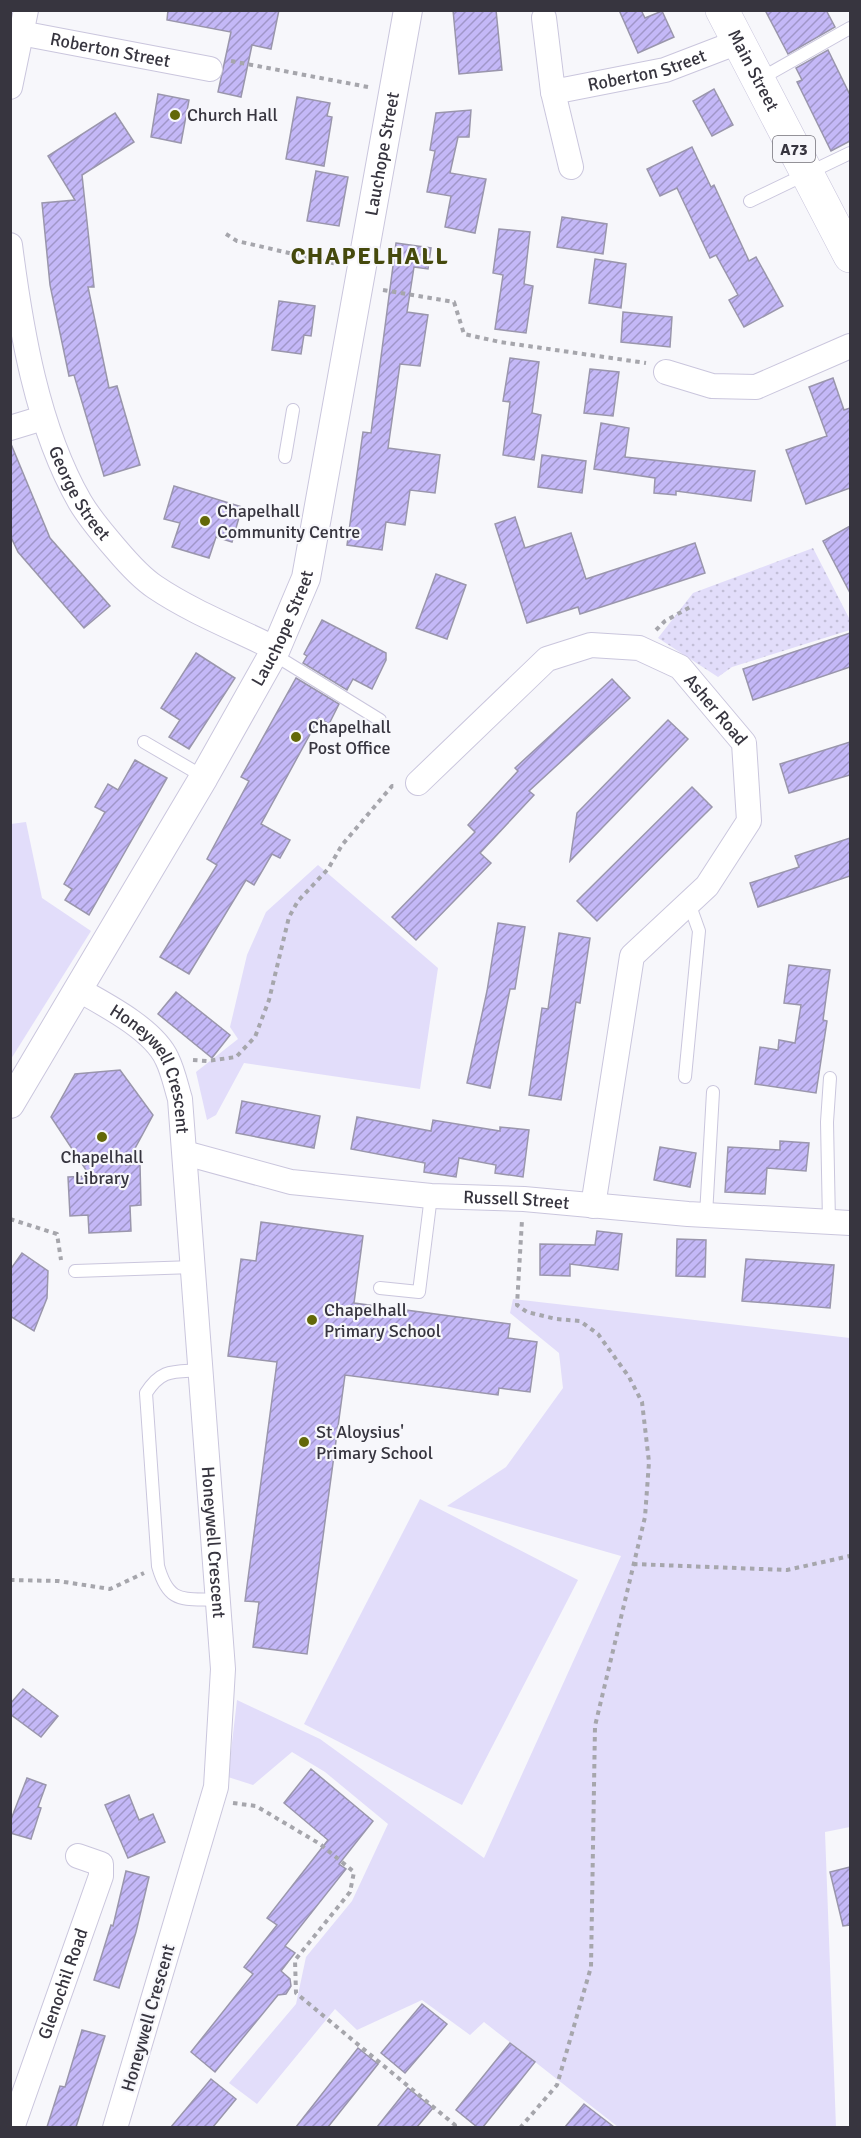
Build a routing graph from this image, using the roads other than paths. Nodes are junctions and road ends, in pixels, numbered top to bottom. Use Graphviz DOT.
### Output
graph roads {
  1 [pos="27,10"];
  2 [pos="408,10"];
  3 [pos="722,10"];
  4 [pos="544,18"];
  5 [pos="850,28"];
  6 [pos="16,32"];
  7 [pos="738,42"];
  8 [pos="210,69"];
  9 [pos="759,79"];
  10 [pos="10,87"];
  11 [pos="553,92"];
  12 [pos="850,153"];
  13 [pos="571,167"];
  14 [pos="807,174"];
  15 [pos="750,201"];
  16 [pos="10,245"];
  17 [pos="850,256"];
  18 [pos="850,346"];
  19 [pos="666,372"];
  20 [pos="293,410"];
  21 [pos="43,418"];
  22 [pos="10,428"];
  23 [pos="285,457"];
  24 [pos="274,651"];
  25 [pos="380,720"];
  26 [pos="144,742"];
  27 [pos="204,777"];
  28 [pos="418,783"];
  29 [pos="689,903"];
  30 [pos="79,990"];
  31 [pos="685,1077"];
  32 [pos="830,1078"];
  33 [pos="713,1092"];
  34 [pos="10,1104"];
  35 [pos="185,1153"];
  36 [pos="431,1196"];
  37 [pos="593,1206"];
  38 [pos="706,1215"];
  39 [pos="839,1223"];
  40 [pos="194,1267"];
  41 [pos="75,1271"];
  42 [pos="380,1288"];
  43 [pos="201,1370"];
  44 [pos="218,1600"];
  45 [pos="78,1856"];
  46 [pos="12,2127"];
  47 [pos="115,2127"];
  1 -- 6 [label="street"];
  2 -- 24 [label="street, Lauchope Street"];
  3 -- 7 [label="main road, Main Street / A73"];
  4 -- 11 [label="street"];
  5 -- 9 [label="lane"];
  6 -- 8 [label="street, Roberton Street"];
  6 -- 10 [label="street"];
  7 -- 9 [label="main road, Main Street / A73"];
  7 -- 11 [label="street, Roberton Street"];
  9 -- 14 [label="main road, Main Street / A73"];
  11 -- 13 [label="street"];
  12 -- 14 [label="lane"];
  14 -- 15 [label="lane"];
  14 -- 17 [label="main road, Main Street / A73"];
  16 -- 21 [label="street, George Street"];
  18 -- 19 [label="street"];
  20 -- 23 [label="lane"];
  21 -- 22 [label="street"];
  21 -- 24 [label="street, George Street"];
  24 -- 25 [label="lane"];
  24 -- 27 [label="street, Lauchope Street"];
  26 -- 27 [label="lane"];
  27 -- 30 [label="street, Lauchope Street"];
  28 -- 29 [label="street, Asher Road"];
  29 -- 31 [label="lane"];
  29 -- 37 [label="street, Asher Road"];
  30 -- 34 [label="street, Lauchope Street"];
  30 -- 35 [label="street, Honeywell Crescent"];
  32 -- 39 [label="lane"];
  33 -- 38 [label="lane"];
  35 -- 36 [label="street, Russell Street"];
  35 -- 40 [label="street, Honeywell Crescent"];
  36 -- 37 [label="street, Russell Street"];
  36 -- 42 [label="lane"];
  37 -- 38 [label="street, Russell Street"];
  38 -- 39 [label="street, Russell Street"];
  40 -- 41 [label="lane"];
  40 -- 43 [label="street, Honeywell Crescent"];
  43 -- 44 [label="street, Honeywell Crescent"];
  43 -- 44 [label="lane"];
  44 -- 47 [label="street, Honeywell Crescent"];
  45 -- 46 [label="street, Glenochil Road"];
}
